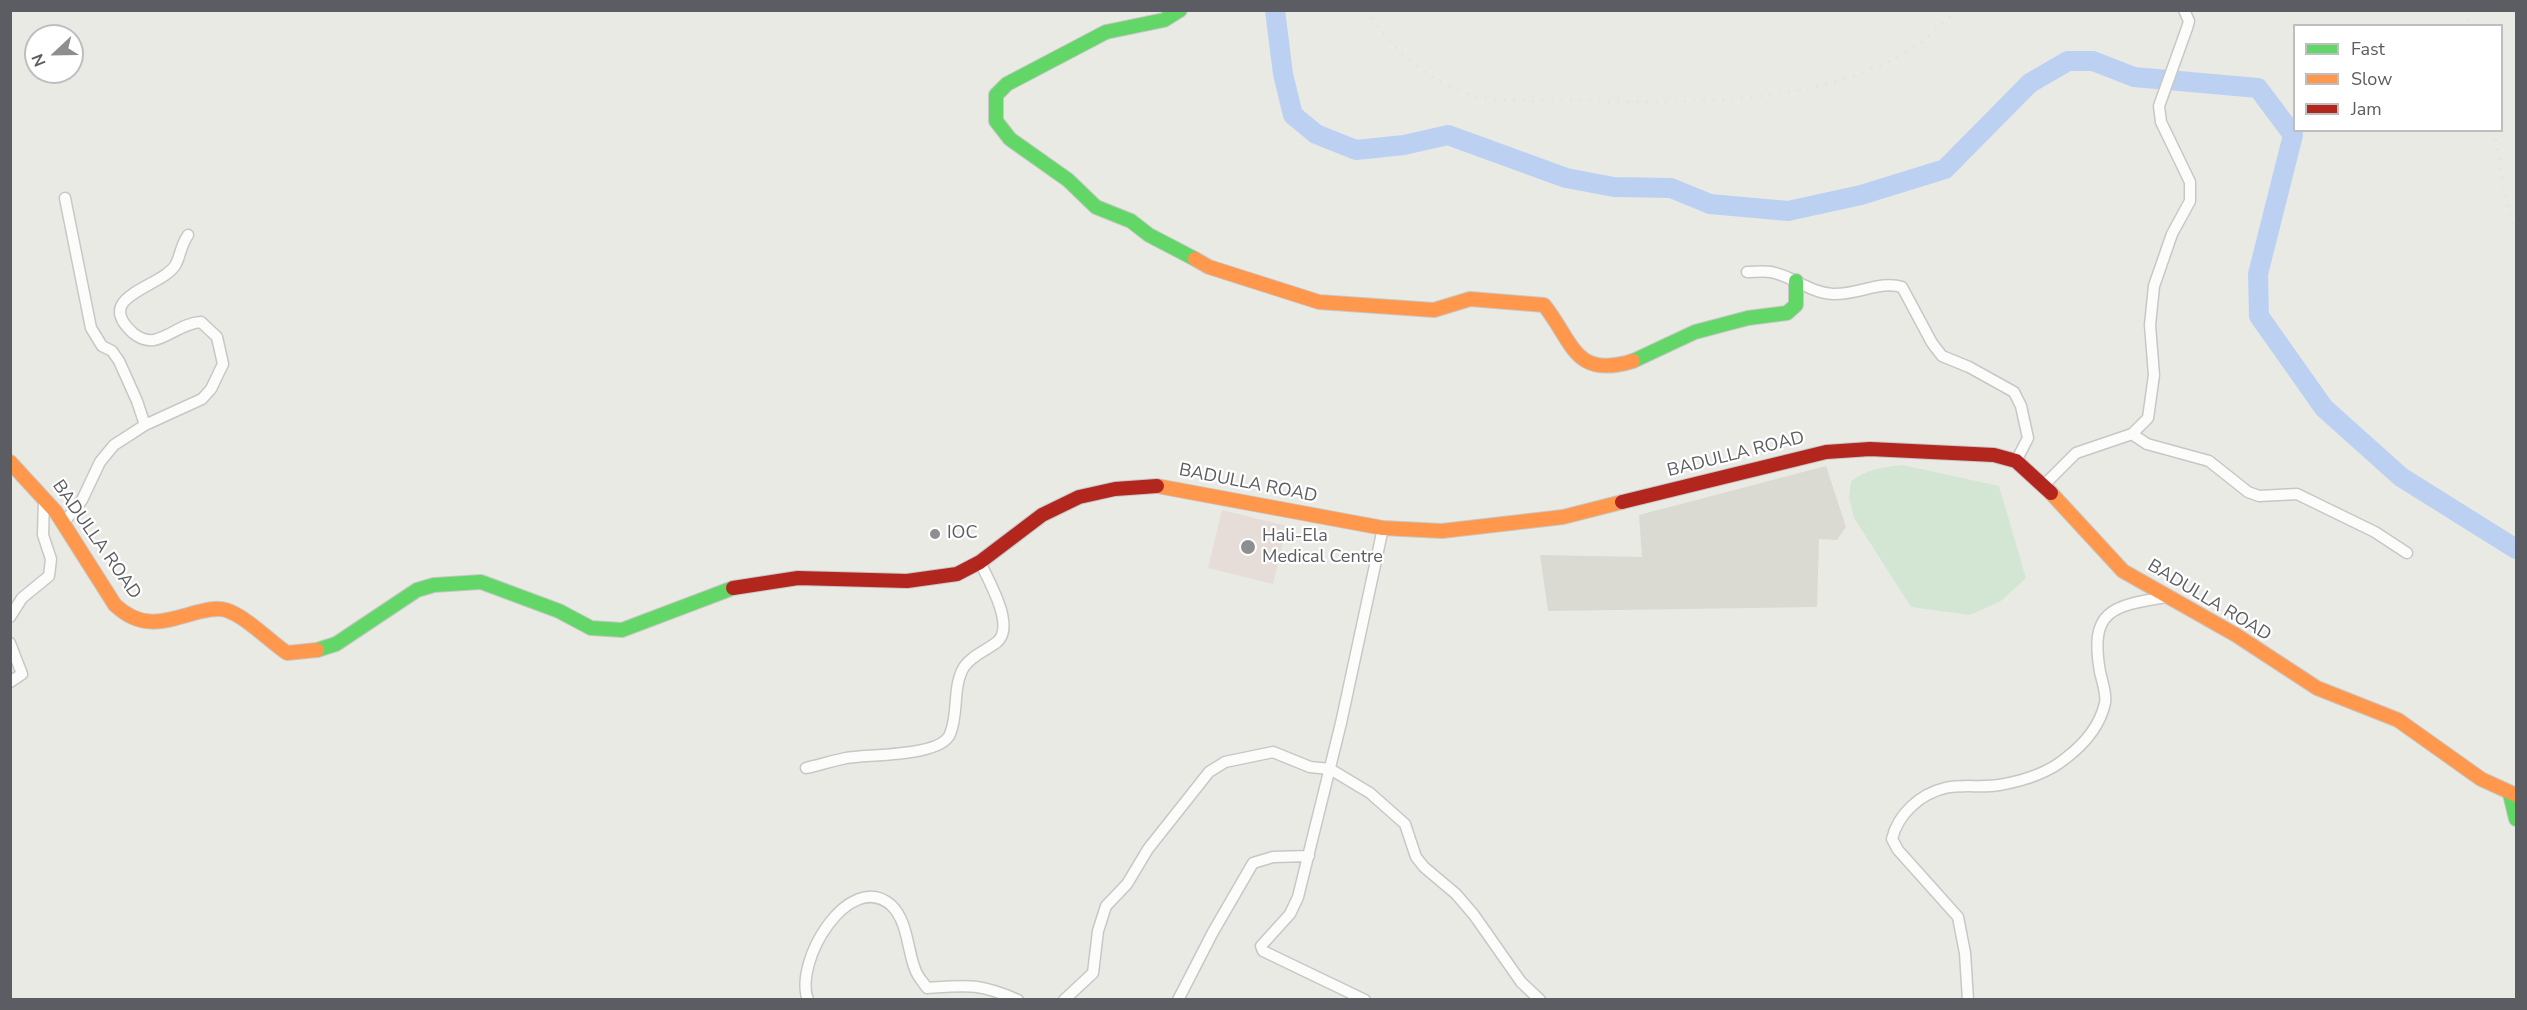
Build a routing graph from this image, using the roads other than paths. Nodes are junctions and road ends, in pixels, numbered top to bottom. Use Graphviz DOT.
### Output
graph roads {
  1 [pos="1180,10"];
  2 [pos="2184,10"];
  3 [pos="65,198"];
  4 [pos="188,235"];
  5 [pos="1747,272"];
  6 [pos="1796,281"];
  7 [pos="145,425"];
  8 [pos="2133,434"];
  9 [pos="2016,461"];
  10 [pos="10,462"];
  11 [pos="2044,485"];
  12 [pos="43,493"];
  13 [pos="65,521"];
  14 [pos="1383,528"];
  15 [pos="2407,553"];
  16 [pos="980,562"];
  17 [pos="2167,597"];
  18 [pos="10,617"];
  19 [pos="10,642"];
  20 [pos="10,682"];
  21 [pos="806,768"];
  22 [pos="1330,769"];
  23 [pos="2513,794"];
  24 [pos="2517,819"];
  25 [pos="1309,856"];
  26 [pos="808,999"];
  27 [pos="1018,999"];
  28 [pos="1064,999"];
  29 [pos="1178,999"];
  30 [pos="1365,999"];
  31 [pos="1540,999"];
  32 [pos="1968,999"];
  1 -- 6 [label="main road"];
  2 -- 8 [label="street"];
  3 -- 7 [label="street"];
  4 -- 7 [label="street"];
  5 -- 6 [label="street"];
  6 -- 9 [label="street"];
  7 -- 13 [label="street"];
  8 -- 11 [label="street"];
  8 -- 15 [label="street"];
  9 -- 11 [label="main road, BADULLA ROAD"];
  9 -- 14 [label="main road, BADULLA ROAD"];
  10 -- 12 [label="main road, BADULLA ROAD"];
  11 -- 17 [label="main road, BADULLA ROAD"];
  12 -- 13 [label="main road, BADULLA ROAD"];
  12 -- 18 [label="street"];
  13 -- 16 [label="main road, BADULLA ROAD"];
  14 -- 16 [label="main road, BADULLA ROAD"];
  14 -- 22 [label="street"];
  16 -- 21 [label="street"];
  17 -- 23 [label="main road, BADULLA ROAD"];
  17 -- 32 [label="street"];
  19 -- 20 [label="street"];
  22 -- 25 [label="street"];
  22 -- 28 [label="street"];
  22 -- 31 [label="street"];
  23 -- 24 [label="main road"];
  25 -- 29 [label="street"];
  25 -- 30 [label="street"];
  26 -- 27 [label="street"];
}
